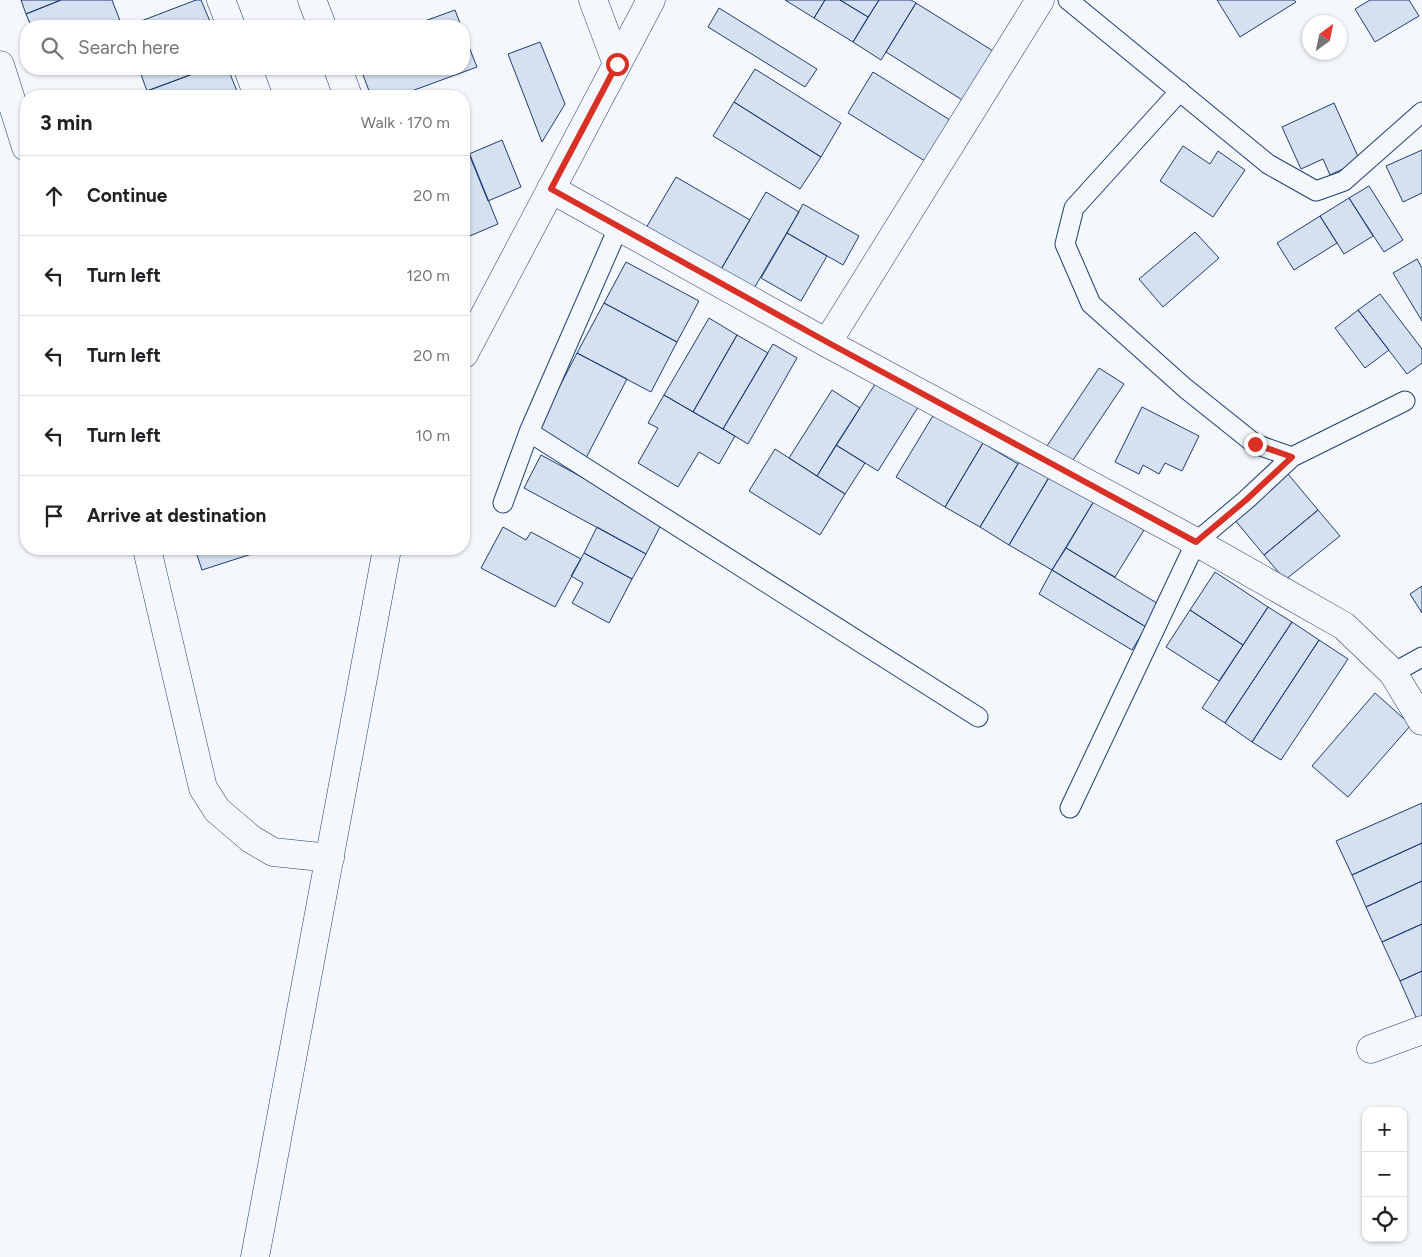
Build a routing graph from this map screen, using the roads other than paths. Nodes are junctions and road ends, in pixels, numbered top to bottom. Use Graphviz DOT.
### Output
graph roads {
  1 [pos="221,0"];
  2 [pos="312,0"];
  3 [pos="593,0"];
  4 [pos="651,0"];
  5 [pos="1040,0"];
  6 [pos="1068,0"];
  7 [pos="229,20"];
  8 [pos="320,20"];
  9 [pos="617,64"];
  10 [pos="0,65"];
  11 [pos="250,75"];
  12 [pos="340,75"];
  13 [pos="256,90"];
  14 [pos="346,90"];
  15 [pos="1180,91"];
  16 [pos="1422,112"];
  17 [pos="20,128"];
  18 [pos="551,189"];
  19 [pos="619,226"];
  20 [pos="827,342"];
  21 [pos="470,343"];
  22 [pos="1405,401"];
  23 [pos="529,432"];
  24 [pos="1292,457"];
  25 [pos="503,503"];
  26 [pos="1196,542"];
  27 [pos="148,555"];
  28 [pos="386,555"];
  29 [pos="1422,657"];
  30 [pos="1393,674"];
  31 [pos="978,717"];
  32 [pos="1422,721"];
  33 [pos="1070,808"];
  34 [pos="330,858"];
  35 [pos="1422,1030"];
  36 [pos="1371,1048"];
  37 [pos="255,1257"];
  1 -- 7 [label="street"];
  2 -- 8 [label="street"];
  3 -- 9 [label="street"];
  4 -- 9 [label="street"];
  5 -- 20 [label="street"];
  6 -- 15 [label="lane"];
  9 -- 18 [label="street"];
  10 -- 17 [label="street"];
  11 -- 13 [label="street"];
  12 -- 14 [label="street"];
  15 -- 16 [label="lane"];
  15 -- 24 [label="lane"];
  18 -- 19 [label="street"];
  18 -- 21 [label="street"];
  19 -- 20 [label="street"];
  19 -- 23 [label="lane"];
  20 -- 26 [label="street"];
  22 -- 24 [label="lane"];
  23 -- 25 [label="lane"];
  23 -- 31 [label="lane"];
  24 -- 26 [label="lane"];
  26 -- 30 [label="street"];
  26 -- 33 [label="lane"];
  27 -- 34 [label="street"];
  28 -- 34 [label="street"];
  29 -- 30 [label="lane"];
  30 -- 32 [label="street"];
  34 -- 37 [label="street"];
  35 -- 36 [label="street"];
}
